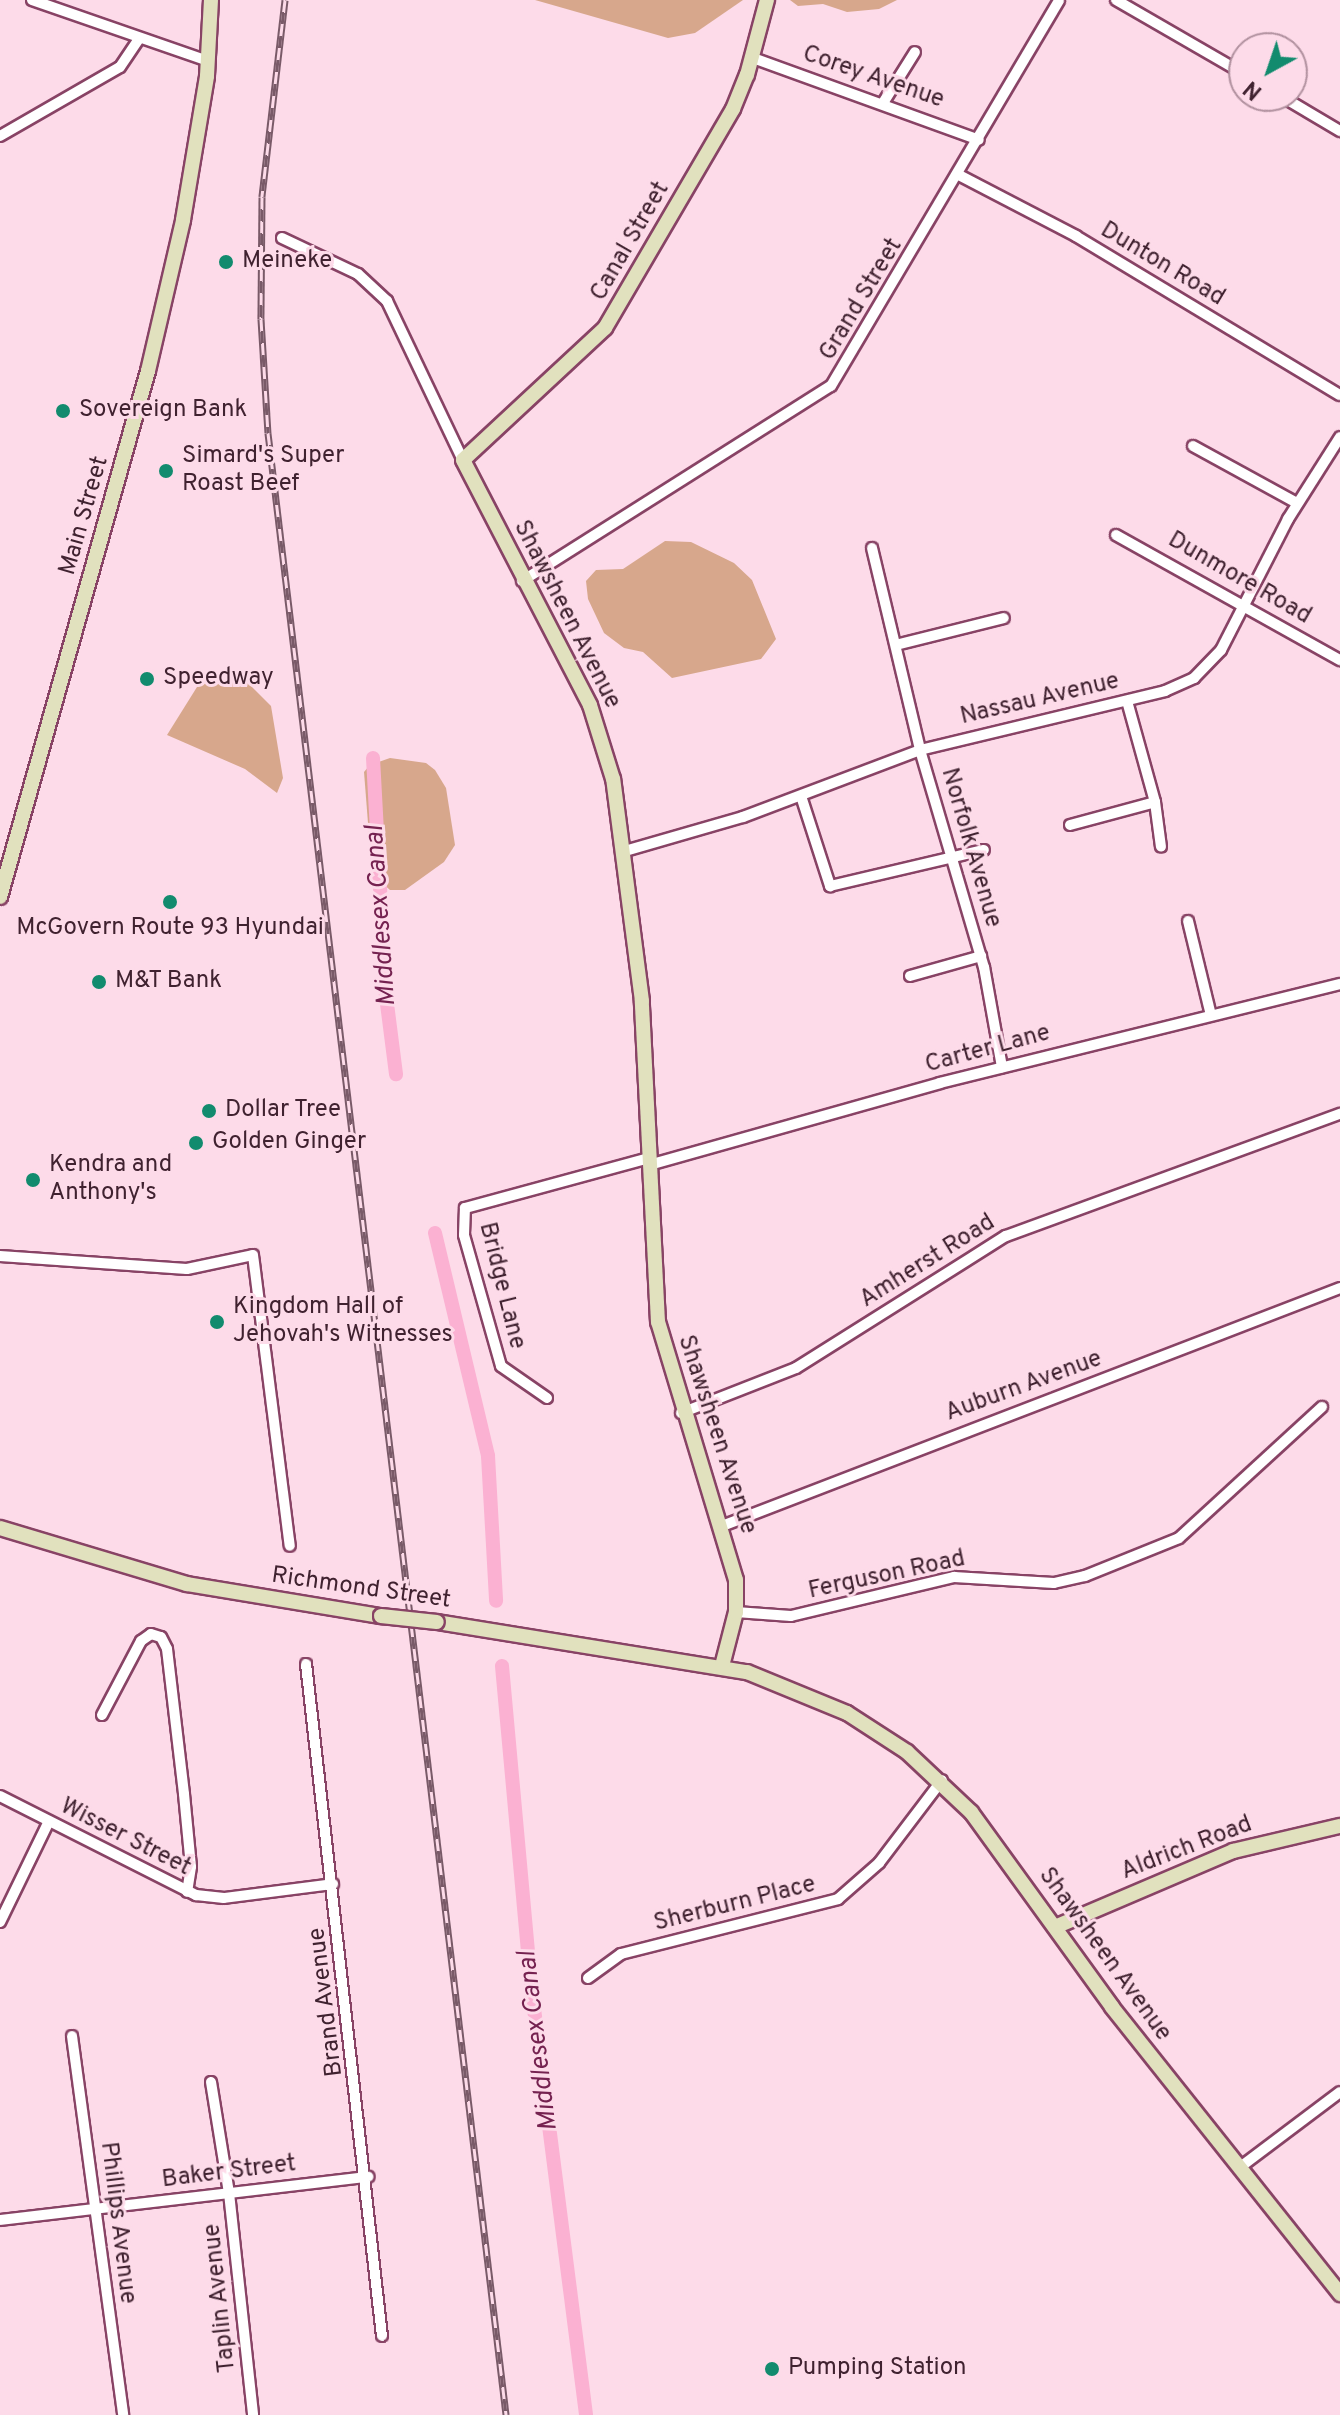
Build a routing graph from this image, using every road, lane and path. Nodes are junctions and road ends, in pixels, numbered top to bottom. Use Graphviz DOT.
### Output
graph roads {
  1 [pos="32,0"];
  2 [pos="211,0"];
  3 [pos="767,0"];
  4 [pos="1059,0"];
  5 [pos="1116,0"];
  6 [pos="139,39"];
  7 [pos="915,52"];
  8 [pos="753,58"];
  9 [pos="208,61"];
  10 [pos="1228,65"];
  11 [pos="883,103"];
  12 [pos="1308,112"];
  13 [pos="1340,131"];
  14 [pos="0,136"];
  15 [pos="979,140"];
  16 [pos="959,175"];
  17 [pos="282,238"];
  18 [pos="1340,395"];
  19 [pos="1340,437"];
  20 [pos="1193,446"];
  21 [pos="463,460"];
  22 [pos="1297,503"];
  23 [pos="1116,535"];
  24 [pos="872,548"];
  25 [pos="522,581"];
  26 [pos="1244,605"];
  27 [pos="1004,618"];
  28 [pos="896,645"];
  29 [pos="1340,660"];
  30 [pos="1127,701"];
  31 [pos="920,750"];
  32 [pos="801,796"];
  33 [pos="1155,802"];
  34 [pos="1070,825"];
  35 [pos="1161,847"];
  36 [pos="984,850"];
  37 [pos="625,851"];
  38 [pos="950,858"];
  39 [pos="0,897"];
  40 [pos="1188,921"];
  41 [pos="981,956"];
  42 [pos="910,976"];
  43 [pos="1340,984"];
  44 [pos="1211,1015"];
  45 [pos="1002,1067"];
  46 [pos="1340,1114"];
  47 [pos="649,1162"];
  48 [pos="0,1256"];
  49 [pos="1340,1288"];
  50 [pos="547,1398"];
  51 [pos="1322,1407"];
  52 [pos="681,1413"];
  53 [pos="722,1526"];
  54 [pos="0,1528"];
  55 [pos="290,1546"];
  56 [pos="736,1612"];
  57 [pos="306,1664"];
  58 [pos="722,1666"];
  59 [pos="102,1715"];
  60 [pos="942,1780"];
  61 [pos="0,1796"];
  62 [pos="49,1821"];
  63 [pos="1340,1826"];
  64 [pos="333,1884"];
  65 [pos="187,1892"];
  66 [pos="0,1922"];
  67 [pos="1055,1927"];
  68 [pos="588,1978"];
  69 [pos="72,2036"];
  70 [pos="211,2082"];
  71 [pos="1340,2092"];
  72 [pos="1239,2168"];
  73 [pos="368,2177"];
  74 [pos="229,2193"];
  75 [pos="95,2208"];
  76 [pos="0,2220"];
  77 [pos="1340,2294"];
  78 [pos="382,2336"];
  79 [pos="123,2415"];
  80 [pos="253,2415"];
  1 -- 6 [label="street"];
  2 -- 9 [label="main road, Main Street"];
  3 -- 8 [label="main road, Canal Street"];
  4 -- 15 [label="street, Grand Street"];
  5 -- 10 [label="street"];
  6 -- 9 [label="street"];
  6 -- 14 [label="street"];
  7 -- 11 [label="street"];
  8 -- 11 [label="street, Corey Avenue"];
  8 -- 21 [label="main road, Canal Street"];
  9 -- 39 [label="main road, Main Street"];
  11 -- 15 [label="street, Corey Avenue"];
  12 -- 13 [label="street"];
  15 -- 16 [label="street, Grand Street"];
  16 -- 18 [label="street, Dunton Road"];
  16 -- 25 [label="street, Grand Street"];
  17 -- 21 [label="street, Shawsheen Avenue"];
  19 -- 22 [label="street, Nassau Avenue"];
  20 -- 22 [label="street"];
  21 -- 25 [label="main road, Shawsheen Avenue"];
  22 -- 26 [label="street, Nassau Avenue"];
  23 -- 26 [label="street, Dunmore Road"];
  24 -- 28 [label="street, Norfolk Avenue"];
  25 -- 37 [label="main road, Shawsheen Avenue"];
  26 -- 29 [label="street, Dunmore Road"];
  26 -- 30 [label="street, Nassau Avenue"];
  27 -- 28 [label="street"];
  28 -- 31 [label="street, Norfolk Avenue"];
  30 -- 31 [label="street, Nassau Avenue"];
  30 -- 33 [label="street"];
  31 -- 32 [label="street, Nassau Avenue"];
  31 -- 38 [label="street, Norfolk Avenue"];
  32 -- 37 [label="street, Nassau Avenue"];
  32 -- 38 [label="street"];
  33 -- 34 [label="street"];
  33 -- 35 [label="street"];
  36 -- 38 [label="street"];
  37 -- 47 [label="main road, Shawsheen Avenue"];
  38 -- 41 [label="street, Norfolk Avenue"];
  40 -- 44 [label="street"];
  41 -- 42 [label="street"];
  41 -- 45 [label="street, Norfolk Avenue"];
  43 -- 44 [label="street, Carter Lane"];
  44 -- 45 [label="street, Carter Lane"];
  45 -- 47 [label="street, Carter Lane"];
  46 -- 52 [label="street, Amherst Road"];
  47 -- 50 [label="street, Bridge Lane"];
  47 -- 52 [label="main road, Shawsheen Avenue"];
  48 -- 55 [label="street"];
  49 -- 53 [label="street, Auburn Avenue"];
  51 -- 56 [label="street, Ferguson Road"];
  52 -- 53 [label="main road, Shawsheen Avenue"];
  53 -- 56 [label="main road, Shawsheen Avenue"];
  54 -- 58 [label="main road, Richmond Street, bridge"];
  56 -- 58 [label="main road, Shawsheen Avenue"];
  57 -- 64 [label="street, Brand Avenue"];
  58 -- 60 [label="main road, Shawsheen Avenue"];
  59 -- 65 [label="street"];
  60 -- 67 [label="main road, Shawsheen Avenue"];
  60 -- 68 [label="street, Sherburn Place"];
  61 -- 62 [label="street, Wisser Street"];
  62 -- 65 [label="street, Wisser Street"];
  62 -- 66 [label="street"];
  63 -- 67 [label="main road, Aldrich Road"];
  64 -- 65 [label="street, Wisser Street"];
  64 -- 73 [label="street, Brand Avenue"];
  67 -- 72 [label="main road, Shawsheen Avenue"];
  69 -- 75 [label="street, Phillips Avenue"];
  70 -- 74 [label="street, Taplin Avenue"];
  71 -- 72 [label="street"];
  72 -- 77 [label="main road, Shawsheen Avenue"];
  73 -- 74 [label="street, Baker Street"];
  73 -- 78 [label="street, Brand Avenue"];
  74 -- 75 [label="street, Baker Street"];
  74 -- 80 [label="street, Taplin Avenue"];
  75 -- 76 [label="street, Baker Street"];
  75 -- 79 [label="street, Phillips Avenue"];
}
